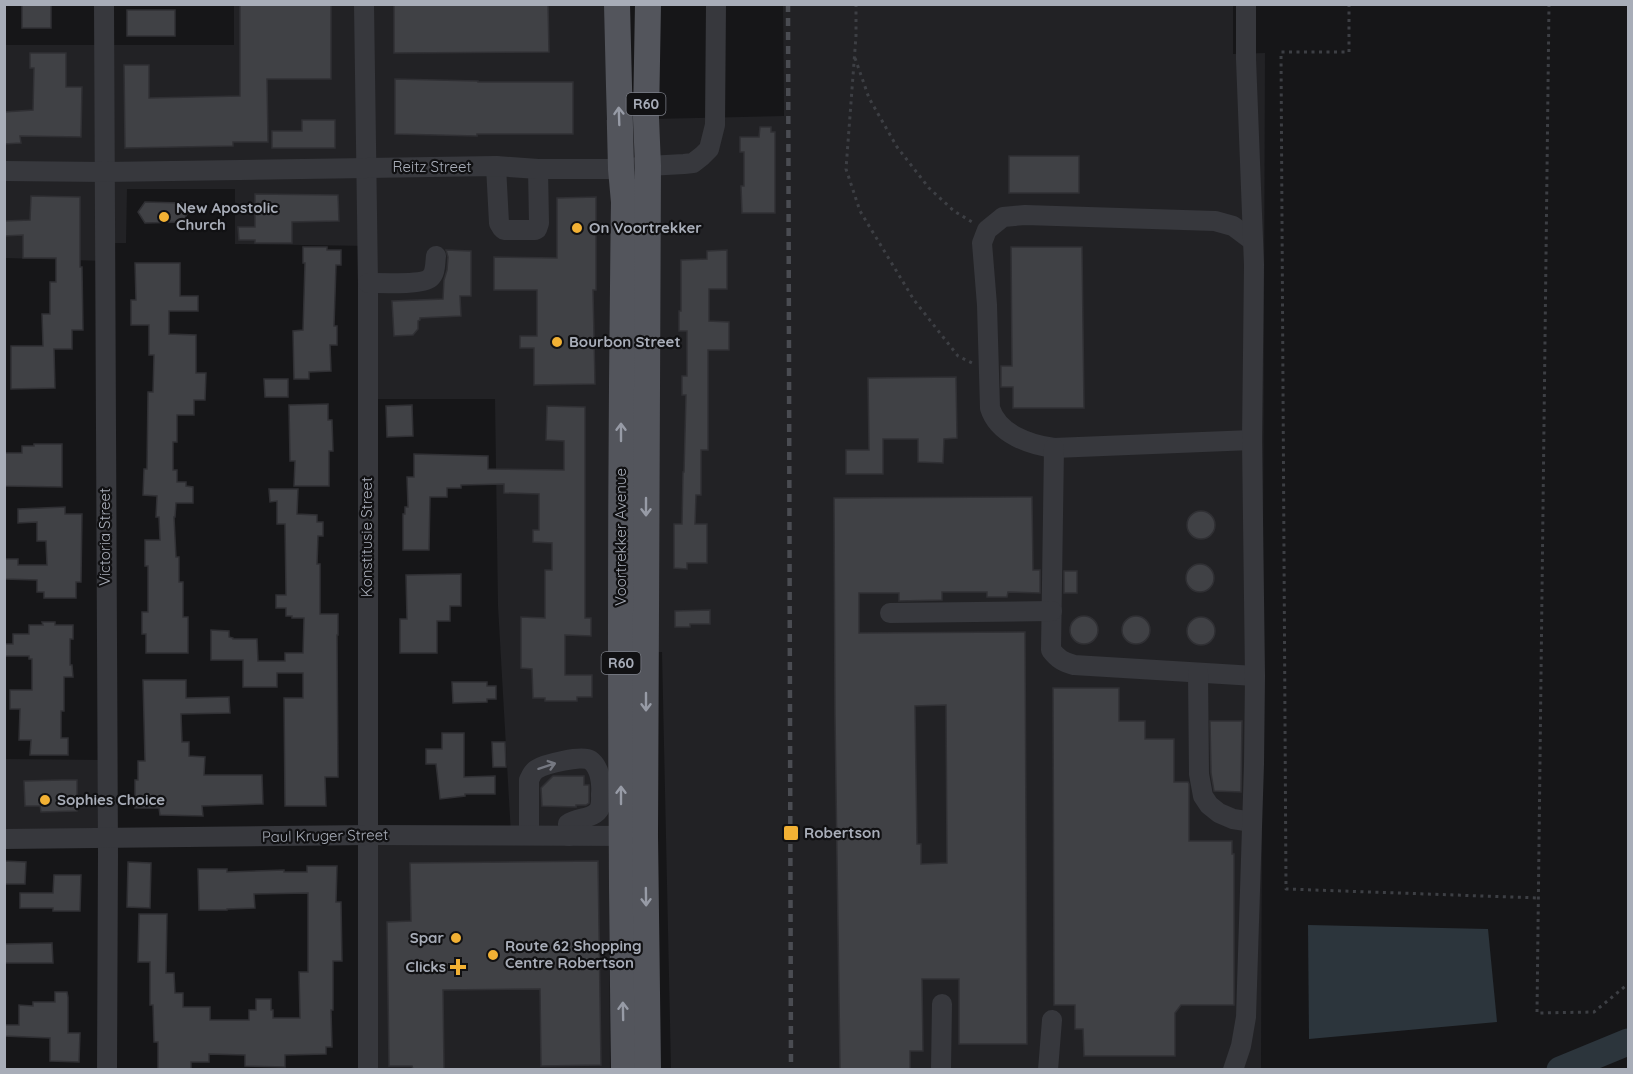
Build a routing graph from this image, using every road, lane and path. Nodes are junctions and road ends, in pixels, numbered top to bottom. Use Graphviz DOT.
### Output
graph roads {
  1 [pos="104,4"];
  2 [pos="364,4"];
  3 [pos="716,4"];
  4 [pos="856,4"];
  5 [pos="1246,4"];
  6 [pos="1349,4"];
  7 [pos="1549,4"];
  8 [pos="617,12"];
  9 [pos="648,13"];
  10 [pos="854,56"];
  11 [pos="496,166"];
  12 [pos="648,166"];
  13 [pos="366,167"];
  14 [pos="538,169"];
  15 [pos="621,169"];
  16 [pos="4,171"];
  17 [pos="105,172"];
  18 [pos="987,230"];
  19 [pos="1253,241"];
  20 [pos="436,256"];
  21 [pos="368,283"];
  22 [pos="989,364"];
  23 [pos="1252,440"];
  24 [pos="1054,448"];
  25 [pos="1052,611"];
  26 [pos="890,612"];
  27 [pos="1198,673"];
  28 [pos="1255,676"];
  29 [pos="1252,822"];
  30 [pos="368,835"];
  31 [pos="529,835"];
  32 [pos="569,836"];
  33 [pos="633,836"];
  34 [pos="107,838"];
  35 [pos="4,839"];
  36 [pos="1539,898"];
  37 [pos="1629,984"];
  38 [pos="942,1004"];
  39 [pos="1052,1020"];
  40 [pos="107,1070"];
  41 [pos="368,1070"];
  42 [pos="624,1070"];
  43 [pos="648,1070"];
  44 [pos="941,1070"];
  45 [pos="1048,1070"];
  46 [pos="1233,1070"];
  1 -- 17 [label="street, Victoria Street"];
  2 -- 13 [label="street, Konstitusie Street"];
  3 -- 12 [label="street, Reitz Street"];
  4 -- 10 [label="path"];
  5 -- 19 [label="street"];
  6 -- 36 [label="path"];
  7 -- 36 [label="path"];
  8 -- 9 [label="main road"];
  15 -- 8 [label="main road, Voortrekker Avenue / R60, one-way"];
  9 -- 12 [label="main road, Voortrekker Avenue / R60"];
  10 -- 18 [label="path"];
  10 -- 22 [label="path"];
  11 -- 13 [label="street, Reitz Street"];
  11 -- 14 [label="street, Reitz Street"];
  11 -- 14 [label="street"];
  12 -- 15 [label="street, Reitz Street"];
  12 -- 33 [label="main road, Voortrekker Avenue / R60, one-way"];
  13 -- 17 [label="street, Reitz Street"];
  13 -- 21 [label="street, Konstitusie Street"];
  14 -- 15 [label="street, Reitz Street"];
  33 -- 15 [label="main road, Voortrekker Avenue / R60, one-way"];
  16 -- 17 [label="street, Reitz Street"];
  17 -- 34 [label="street, Victoria Street"];
  18 -- 19 [label="street"];
  18 -- 22 [label="street"];
  19 -- 23 [label="street"];
  20 -- 21 [label="street"];
  21 -- 30 [label="street, Konstitusie Street"];
  22 -- 24 [label="street"];
  23 -- 24 [label="street"];
  23 -- 28 [label="street"];
  24 -- 25 [label="street"];
  25 -- 26 [label="street"];
  25 -- 27 [label="street"];
  27 -- 28 [label="street"];
  27 -- 29 [label="street"];
  28 -- 29 [label="street"];
  29 -- 46 [label="street"];
  30 -- 31 [label="street, Paul Kruger Street"];
  30 -- 34 [label="street, Paul Kruger Street"];
  30 -- 41 [label="street, Konstitusie Street"];
  31 -- 32 [label="street, Paul Kruger Street"];
  31 -- 32 [label="street, one-way"];
  32 -- 33 [label="street, Paul Kruger Street"];
  42 -- 33 [label="main road, Voortrekker Avenue / R60, one-way"];
  33 -- 43 [label="main road, Voortrekker Avenue / R60, one-way"];
  34 -- 35 [label="street, Paul Kruger Street"];
  34 -- 40 [label="street, Victoria Street"];
  36 -- 37 [label="path"];
  38 -- 44 [label="street"];
  39 -- 45 [label="street"];
}
